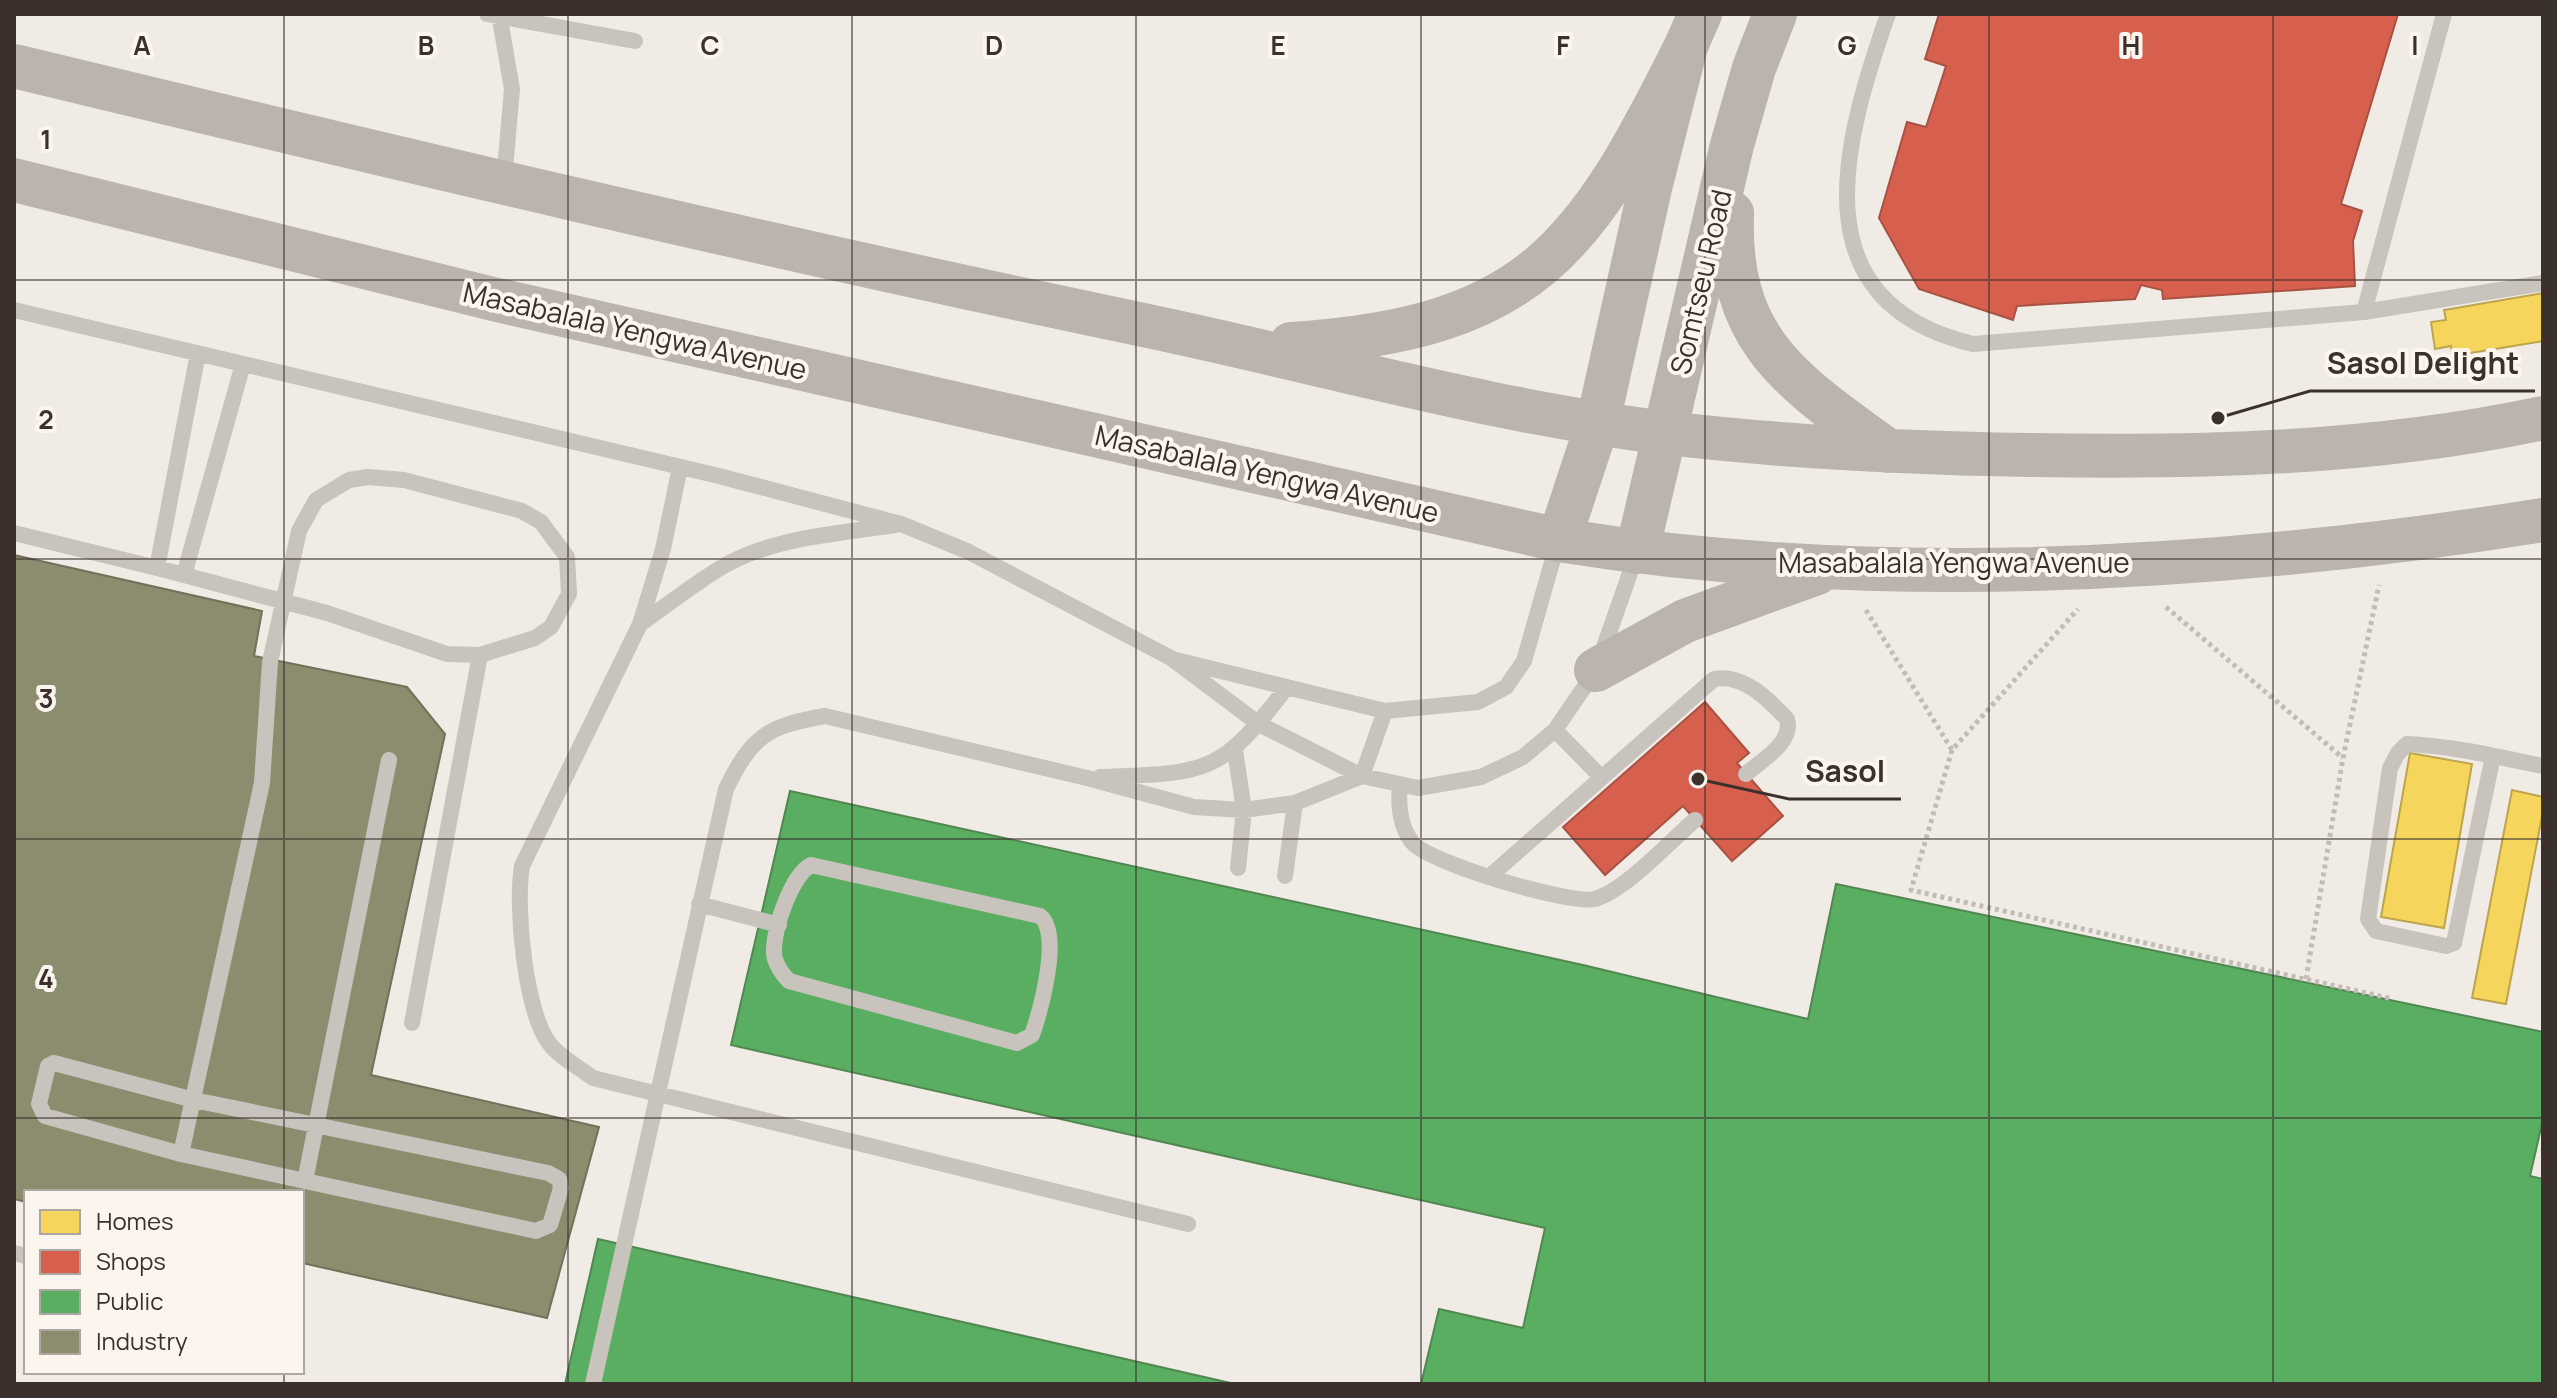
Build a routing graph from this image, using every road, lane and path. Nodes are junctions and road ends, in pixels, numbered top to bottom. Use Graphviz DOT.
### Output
graph roads {
  1 [pos="1775,14"];
  2 [pos="1888,14"];
  3 [pos="2444,14"];
  4 [pos="495,15"];
  5 [pos="1693,30"];
  6 [pos="635,41"];
  7 [pos="14,66"];
  8 [pos="1754,68"];
  9 [pos="14,180"];
  10 [pos="504,183"];
  11 [pos="2543,283"];
  12 [pos="14,310"];
  13 [pos="2364,312"];
  14 [pos="1249,347"];
  15 [pos="198,353"];
  16 [pos="243,364"];
  17 [pos="2543,418"];
  18 [pos="1598,422"];
  19 [pos="1666,433"];
  20 [pos="1888,451"];
  21 [pos="680,467"];
  22 [pos="2543,520"];
  23 [pos="901,524"];
  24 [pos="14,533"];
  25 [pos="1559,540"];
  26 [pos="2387,545"];
  27 [pos="1637,552"];
  28 [pos="2118,565"];
  29 [pos="157,568"];
  30 [pos="1835,569"];
  31 [pos="184,575"];
  32 [pos="640,624"];
  33 [pos="480,655"];
  34 [pos="1171,658"];
  35 [pos="1596,670"];
  36 [pos="1287,687"];
  37 [pos="1385,711"];
  38 [pos="1259,724"];
  39 [pos="1555,730"];
  40 [pos="1235,750"];
  41 [pos="1952,750"];
  42 [pos="2493,756"];
  43 [pos="2343,758"];
  44 [pos="389,760"];
  45 [pos="2543,766"];
  46 [pos="1746,774"];
  47 [pos="1362,776"];
  48 [pos="1601,777"];
  49 [pos="1087,778"];
  50 [pos="1400,784"];
  51 [pos="1295,803"];
  52 [pos="1244,810"];
  53 [pos="1695,820"];
  54 [pos="1238,868"];
  55 [pos="1285,876"];
  56 [pos="1490,876"];
  57 [pos="699,904"];
  58 [pos="779,925"];
  59 [pos="2306,979"];
  60 [pos="2393,999"];
  61 [pos="412,1023"];
  62 [pos="194,1100"];
  63 [pos="315,1125"];
  64 [pos="181,1154"];
  65 [pos="305,1181"];
  66 [pos="1188,1224"];
  67 [pos="593,1384"];
  1 -- 8 [label="main road, Somtseu Road"];
  2 -- 13 [label="lane"];
  3 -- 13 [label="lane"];
  4 -- 6 [label="lane"];
  4 -- 10 [label="lane"];
  5 -- 14 [label="main road"];
  5 -- 18 [label="main road"];
  7 -- 10 [label="main road"];
  8 -- 19 [label="main road, Somtseu Road"];
  8 -- 20 [label="main road"];
  9 -- 25 [label="main road, Masabalala Yengwa Avenue"];
  10 -- 14 [label="main road"];
  11 -- 13 [label="lane"];
  12 -- 15 [label="lane"];
  14 -- 18 [label="main road"];
  15 -- 16 [label="lane"];
  15 -- 29 [label="lane"];
  16 -- 21 [label="lane"];
  16 -- 31 [label="lane"];
  17 -- 20 [label="main road"];
  18 -- 19 [label="main road"];
  18 -- 25 [label="main road"];
  19 -- 20 [label="main road"];
  19 -- 27 [label="main road, Somtseu Road"];
  21 -- 23 [label="lane"];
  21 -- 32 [label="lane"];
  22 -- 26 [label="main road, Masabalala Yengwa Avenue"];
  23 -- 32 [label="lane"];
  23 -- 34 [label="lane"];
  24 -- 29 [label="lane"];
  25 -- 27 [label="main road, Masabalala Yengwa Avenue"];
  25 -- 37 [label="lane"];
  26 -- 28 [label="main road, Masabalala Yengwa Avenue"];
  26 -- 43 [label="path"];
  27 -- 30 [label="main road, Masabalala Yengwa Avenue"];
  27 -- 35 [label="lane"];
  28 -- 30 [label="main road, Masabalala Yengwa Avenue"];
  28 -- 41 [label="path"];
  28 -- 43 [label="path"];
  29 -- 31 [label="lane"];
  30 -- 35 [label="main road"];
  30 -- 41 [label="path"];
  31 -- 33 [label="lane"];
  32 -- 66 [label="lane"];
  33 -- 61 [label="lane"];
  33 -- 62 [label="lane"];
  34 -- 36 [label="lane"];
  34 -- 38 [label="lane"];
  35 -- 39 [label="lane"];
  36 -- 37 [label="lane"];
  36 -- 38 [label="lane"];
  37 -- 47 [label="lane"];
  38 -- 40 [label="lane"];
  38 -- 47 [label="lane"];
  39 -- 48 [label="lane"];
  39 -- 50 [label="lane"];
  40 -- 49 [label="lane"];
  40 -- 52 [label="lane"];
  41 -- 59 [label="path"];
  42 -- 42 [label="lane"];
  42 -- 45 [label="lane"];
  43 -- 59 [label="path"];
  44 -- 63 [label="lane"];
  46 -- 48 [label="lane"];
  47 -- 50 [label="lane"];
  47 -- 51 [label="lane"];
  48 -- 56 [label="lane"];
  49 -- 52 [label="lane"];
  49 -- 57 [label="lane"];
  50 -- 56 [label="lane"];
  51 -- 52 [label="lane"];
  51 -- 55 [label="lane"];
  52 -- 54 [label="lane"];
  53 -- 56 [label="lane"];
  57 -- 58 [label="lane"];
  57 -- 67 [label="lane"];
  58 -- 58 [label="lane"];
  59 -- 60 [label="path"];
  62 -- 63 [label="lane"];
  62 -- 64 [label="lane"];
  62 -- 64 [label="lane"];
  63 -- 65 [label="lane"];
  63 -- 65 [label="lane"];
  64 -- 65 [label="lane"];
}
